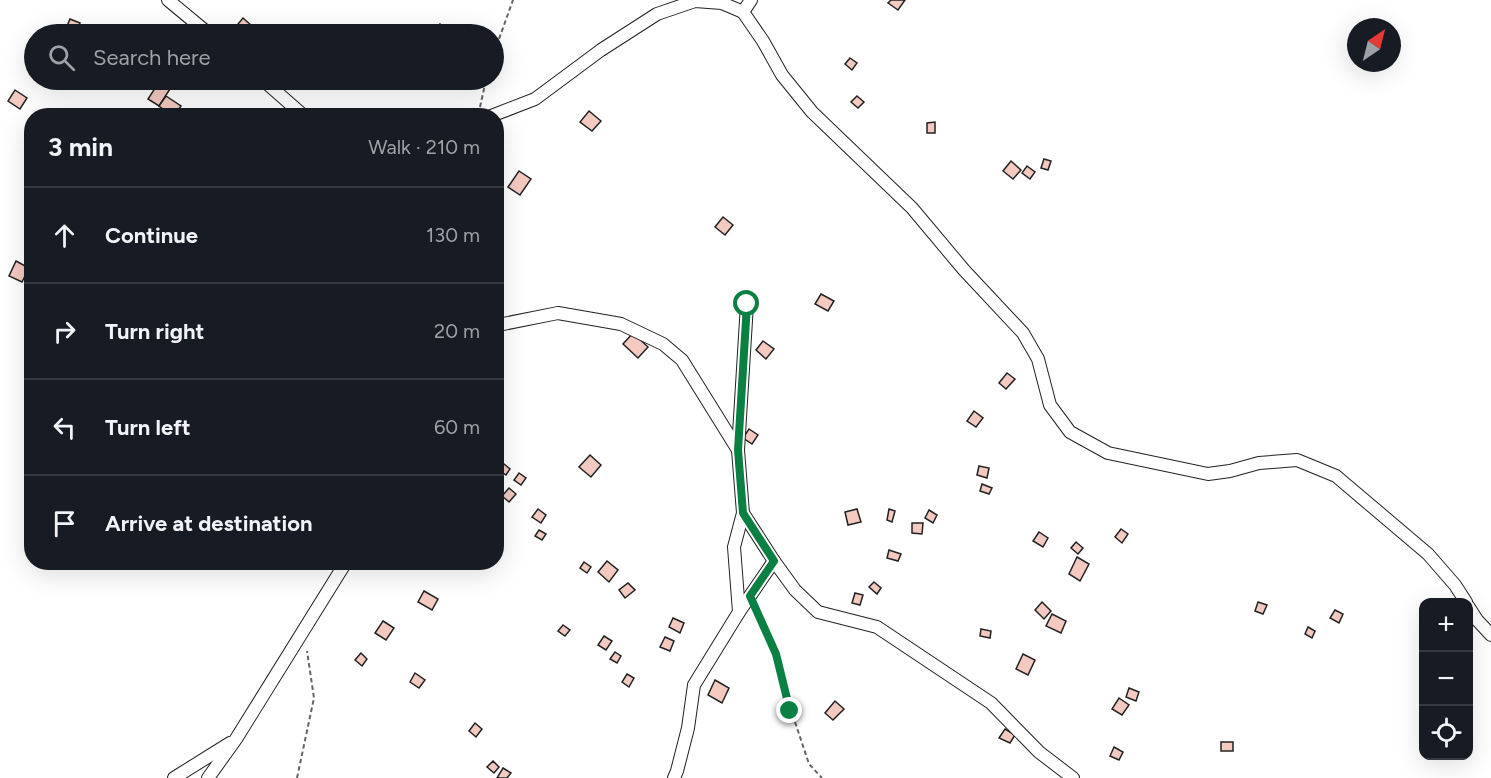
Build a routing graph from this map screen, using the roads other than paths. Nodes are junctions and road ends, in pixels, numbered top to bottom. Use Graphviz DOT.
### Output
graph roads {
  1 [pos="168,0"];
  2 [pos="752,0"];
  3 [pos="743,12"];
  4 [pos="197,24"];
  5 [pos="274,90"];
  6 [pos="295,108"];
  7 [pos="504,111"];
  8 [pos="747,304"];
  9 [pos="504,325"];
  10 [pos="738,450"];
  11 [pos="743,513"];
  12 [pos="774,561"];
  13 [pos="341,570"];
  14 [pos="1463,598"];
  15 [pos="739,612"];
  16 [pos="1473,614"];
  17 [pos="1491,635"];
  18 [pos="236,739"];
  19 [pos="174,778"];
  20 [pos="208,778"];
  21 [pos="674,778"];
  22 [pos="1072,778"];
  1 -- 4 [label="street"];
  2 -- 3 [label="street"];
  3 -- 7 [label="street"];
  3 -- 14 [label="street"];
  5 -- 6 [label="street"];
  8 -- 10 [label="street"];
  9 -- 10 [label="street"];
  10 -- 11 [label="street"];
  11 -- 12 [label="street"];
  11 -- 15 [label="street"];
  12 -- 15 [label="street"];
  12 -- 22 [label="street"];
  13 -- 18 [label="street"];
  15 -- 21 [label="street"];
  16 -- 17 [label="street"];
  18 -- 19 [label="street"];
  18 -- 20 [label="street"];
}
